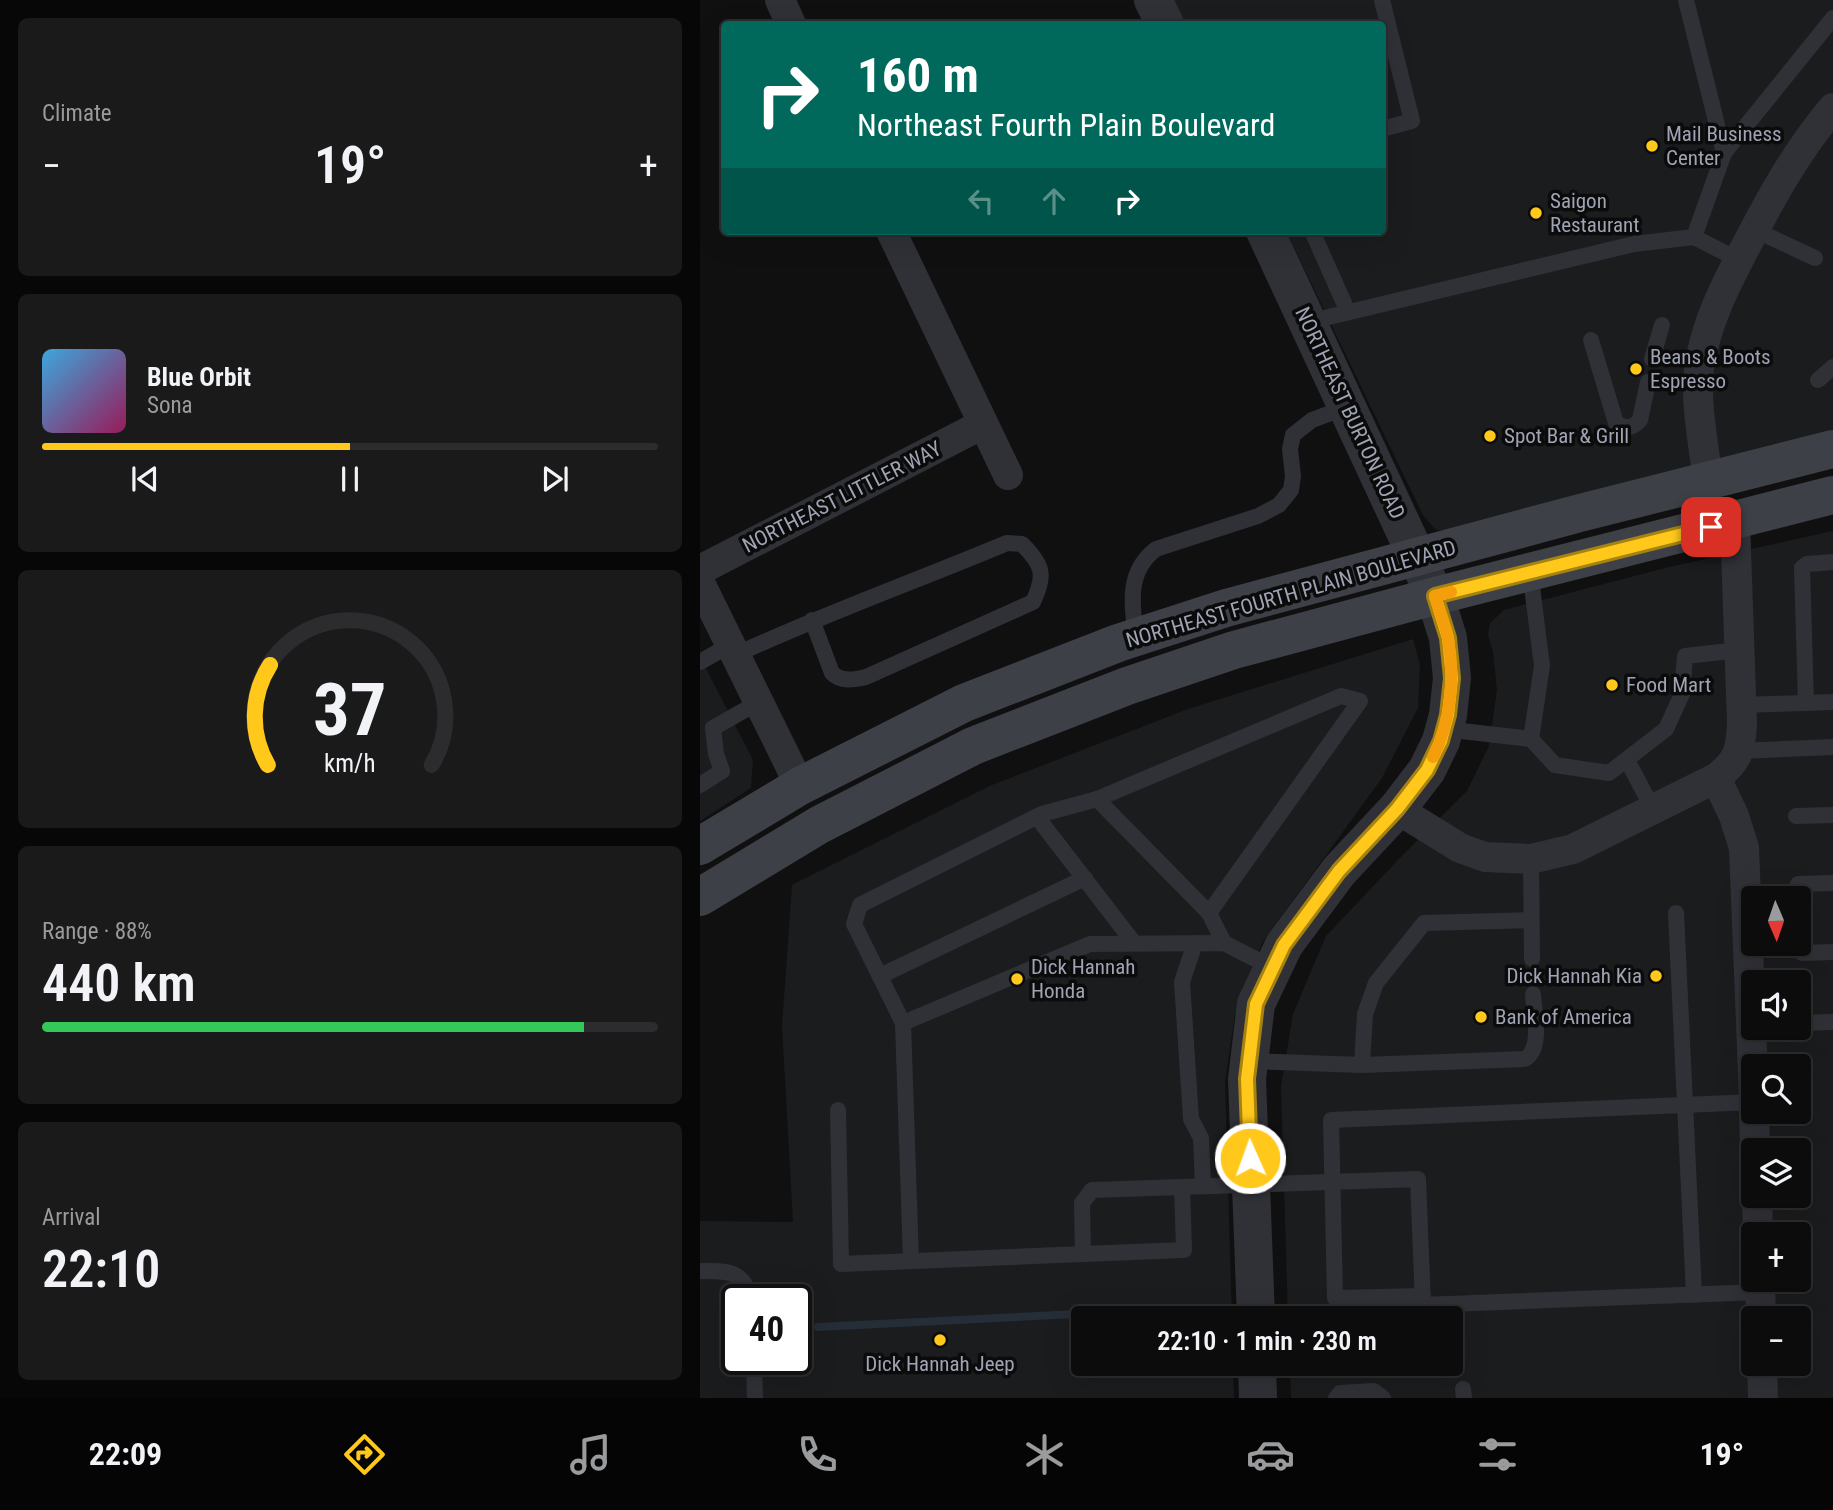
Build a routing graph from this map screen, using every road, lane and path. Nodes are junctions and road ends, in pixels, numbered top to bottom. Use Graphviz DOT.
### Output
graph roads {
  1 [pos="780,0"];
  2 [pos="1153,0"];
  3 [pos="1382,0"];
  4 [pos="1686,0"];
  5 [pos="1833,18"];
  6 [pos="790,21"];
  7 [pos="1164,21"];
  8 [pos="1833,108"];
  9 [pos="1386,128"];
  10 [pos="1724,153"];
  11 [pos="1755,230"];
  12 [pos="893,235"];
  13 [pos="1267,235"];
  14 [pos="1314,235"];
  15 [pos="1694,237"];
  16 [pos="1815,258"];
  17 [pos="1739,260"];
  18 [pos="1348,312"];
  19 [pos="1308,322"];
  20 [pos="1662,325"];
  21 [pos="1591,340"];
  22 [pos="1652,359"];
  23 [pos="1833,368"];
  24 [pos="1818,380"];
  25 [pos="1648,382"];
  26 [pos="1347,407"];
  27 [pos="984,424"];
  28 [pos="1833,449"];
  29 [pos="1008,474"];
  30 [pos="1708,482"];
  31 [pos="1833,495"];
  32 [pos="1735,521"];
  33 [pos="1416,556"];
  34 [pos="1833,562"];
  35 [pos="700,570"];
  36 [pos="1530,571"];
  37 [pos="700,583"];
  38 [pos="1435,596"];
  39 [pos="812,620"];
  40 [pos="1136,637"];
  41 [pos="733,650"];
  42 [pos="1739,650"];
  43 [pos="700,662"];
  44 [pos="759,702"];
  45 [pos="1833,702"];
  46 [pos="1806,703"];
  47 [pos="1741,705"];
  48 [pos="1444,729"];
  49 [pos="1531,738"];
  50 [pos="1833,747"];
  51 [pos="1739,751"];
  52 [pos="1627,760"];
  53 [pos="1716,778"];
  54 [pos="700,785"];
  55 [pos="800,786"];
  56 [pos="1097,799"];
  57 [pos="1397,809"];
  58 [pos="1653,809"];
  59 [pos="1833,815"];
  60 [pos="1796,816"];
  61 [pos="1037,817"];
  62 [pos="700,846"];
  63 [pos="1531,859"];
  64 [pos="700,872"];
  65 [pos="1085,878"];
  66 [pos="1833,883"];
  67 [pos="1798,884"];
  68 [pos="700,897"];
  69 [pos="1209,913"];
  70 [pos="1676,913"];
  71 [pos="1531,920"];
  72 [pos="1135,943"];
  73 [pos="1195,943"];
  74 [pos="1224,943"];
  75 [pos="1833,952"];
  76 [pos="1811,953"];
  77 [pos="1532,959"];
  78 [pos="1273,968"];
  79 [pos="1750,970"];
  80 [pos="880,976"];
  81 [pos="1533,994"];
  82 [pos="1833,1022"];
  83 [pos="903,1023"];
  84 [pos="1811,1023"];
  85 [pos="1833,1034"];
  86 [pos="1249,1061"];
  87 [pos="1362,1065"];
  88 [pos="1741,1101"];
  89 [pos="1685,1105"];
  90 [pos="838,1110"];
  91 [pos="1332,1182"];
  92 [pos="1251,1185"];
  93 [pos="1203,1186"];
  94 [pos="1182,1187"];
  95 [pos="1083,1254"];
  96 [pos="911,1261"];
  97 [pos="700,1271"];
  98 [pos="744,1284"];
  99 [pos="1694,1295"];
  100 [pos="1423,1296"];
  101 [pos="1760,1296"];
  102 [pos="1256,1306"];
  103 [pos="754,1375"];
  104 [pos="1257,1376"];
  105 [pos="1762,1376"];
  106 [pos="755,1398"];
  107 [pos="1258,1398"];
  108 [pos="1336,1398"];
  109 [pos="1383,1398"];
  110 [pos="1763,1398"];
  1 -- 6 [label="street"];
  2 -- 7 [label="street"];
  3 -- 9 [label="lane"];
  4 -- 10 [label="lane"];
  5 -- 10 [label="lane"];
  8 -- 11 [label="street"];
  10 -- 15 [label="lane"];
  11 -- 16 [label="lane"];
  11 -- 17 [label="street"];
  12 -- 27 [label="street"];
  13 -- 19 [label="street, NORTHEAST BURTON ROAD"];
  14 -- 18 [label="lane"];
  15 -- 17 [label="lane"];
  15 -- 18 [label="lane"];
  17 -- 30 [label="street"];
  18 -- 19 [label="lane"];
  19 -- 26 [label="street, NORTHEAST BURTON ROAD"];
  20 -- 22 [label="lane"];
  21 -- 25 [label="lane"];
  23 -- 24 [label="lane"];
  26 -- 33 [label="street, NORTHEAST BURTON ROAD"];
  26 -- 40 [label="lane"];
  27 -- 29 [label="street"];
  27 -- 35 [label="street, NORTHEAST LITTLER WAY"];
  28 -- 30 [label="main road, NORTHEAST FOURTH PLAIN BOULEVARD"];
  30 -- 33 [label="main road, NORTHEAST FOURTH PLAIN BOULEVARD"];
  31 -- 32 [label="main road, NORTHEAST FOURTH PLAIN BOULEVARD"];
  32 -- 36 [label="main road, NORTHEAST FOURTH PLAIN BOULEVARD"];
  32 -- 42 [label="street"];
  33 -- 38 [label="street, NORTHEAST BURTON ROAD"];
  33 -- 40 [label="main road, NORTHEAST FOURTH PLAIN BOULEVARD"];
  34 -- 46 [label="lane"];
  36 -- 38 [label="main road, NORTHEAST FOURTH PLAIN BOULEVARD"];
  36 -- 49 [label="lane"];
  37 -- 41 [label="street"];
  38 -- 48 [label="street, NORTHEAST BURTON ROAD"];
  38 -- 68 [label="main road, NORTHEAST FOURTH PLAIN BOULEVARD"];
  39 -- 39 [label="lane"];
  39 -- 41 [label="lane"];
  40 -- 55 [label="main road, NORTHEAST FOURTH PLAIN BOULEVARD"];
  41 -- 43 [label="lane"];
  41 -- 44 [label="street"];
  42 -- 47 [label="street"];
  42 -- 52 [label="lane"];
  44 -- 54 [label="lane"];
  44 -- 55 [label="street"];
  45 -- 46 [label="lane"];
  46 -- 47 [label="lane"];
  47 -- 51 [label="street"];
  48 -- 49 [label="lane"];
  48 -- 57 [label="street, NORTHEAST BURTON ROAD"];
  49 -- 52 [label="lane"];
  50 -- 51 [label="lane"];
  51 -- 53 [label="street"];
  52 -- 58 [label="lane"];
  53 -- 58 [label="street"];
  53 -- 79 [label="street"];
  55 -- 62 [label="main road, NORTHEAST FOURTH PLAIN BOULEVARD"];
  55 -- 64 [label="main road"];
  56 -- 61 [label="lane"];
  56 -- 69 [label="lane"];
  56 -- 69 [label="lane"];
  57 -- 63 [label="street"];
  57 -- 78 [label="street, NORTHEAST BURTON ROAD"];
  58 -- 63 [label="street"];
  59 -- 60 [label="lane"];
  61 -- 65 [label="lane"];
  61 -- 80 [label="lane"];
  63 -- 71 [label="lane"];
  65 -- 72 [label="lane"];
  65 -- 80 [label="lane"];
  66 -- 67 [label="lane"];
  69 -- 74 [label="lane"];
  70 -- 89 [label="lane"];
  71 -- 77 [label="lane"];
  71 -- 87 [label="lane"];
  72 -- 73 [label="lane"];
  72 -- 83 [label="lane"];
  73 -- 74 [label="lane"];
  73 -- 93 [label="lane"];
  74 -- 78 [label="lane"];
  75 -- 76 [label="lane"];
  78 -- 86 [label="street, NORTHEAST BURTON ROAD"];
  80 -- 83 [label="lane"];
  81 -- 87 [label="lane"];
  82 -- 84 [label="lane"];
  82 -- 85 [label="lane"];
  83 -- 96 [label="lane"];
  86 -- 87 [label="lane"];
  86 -- 92 [label="street, NORTHEAST BURTON ROAD"];
  88 -- 89 [label="lane"];
  89 -- 91 [label="lane"];
  89 -- 99 [label="lane"];
  90 -- 96 [label="lane"];
  91 -- 92 [label="lane"];
  91 -- 100 [label="lane"];
  91 -- 100 [label="lane"];
  92 -- 93 [label="lane"];
  92 -- 102 [label="street, NORTHEAST BURTON ROAD"];
  93 -- 94 [label="lane"];
  94 -- 95 [label="lane"];
  94 -- 95 [label="lane"];
  95 -- 96 [label="lane"];
  97 -- 98 [label="lane"];
  99 -- 100 [label="lane"];
  99 -- 101 [label="lane"];
  103 -- 106 [label="lane"];
  104 -- 107 [label="street"];
  105 -- 110 [label="street"];
  108 -- 109 [label="lane"];
}
